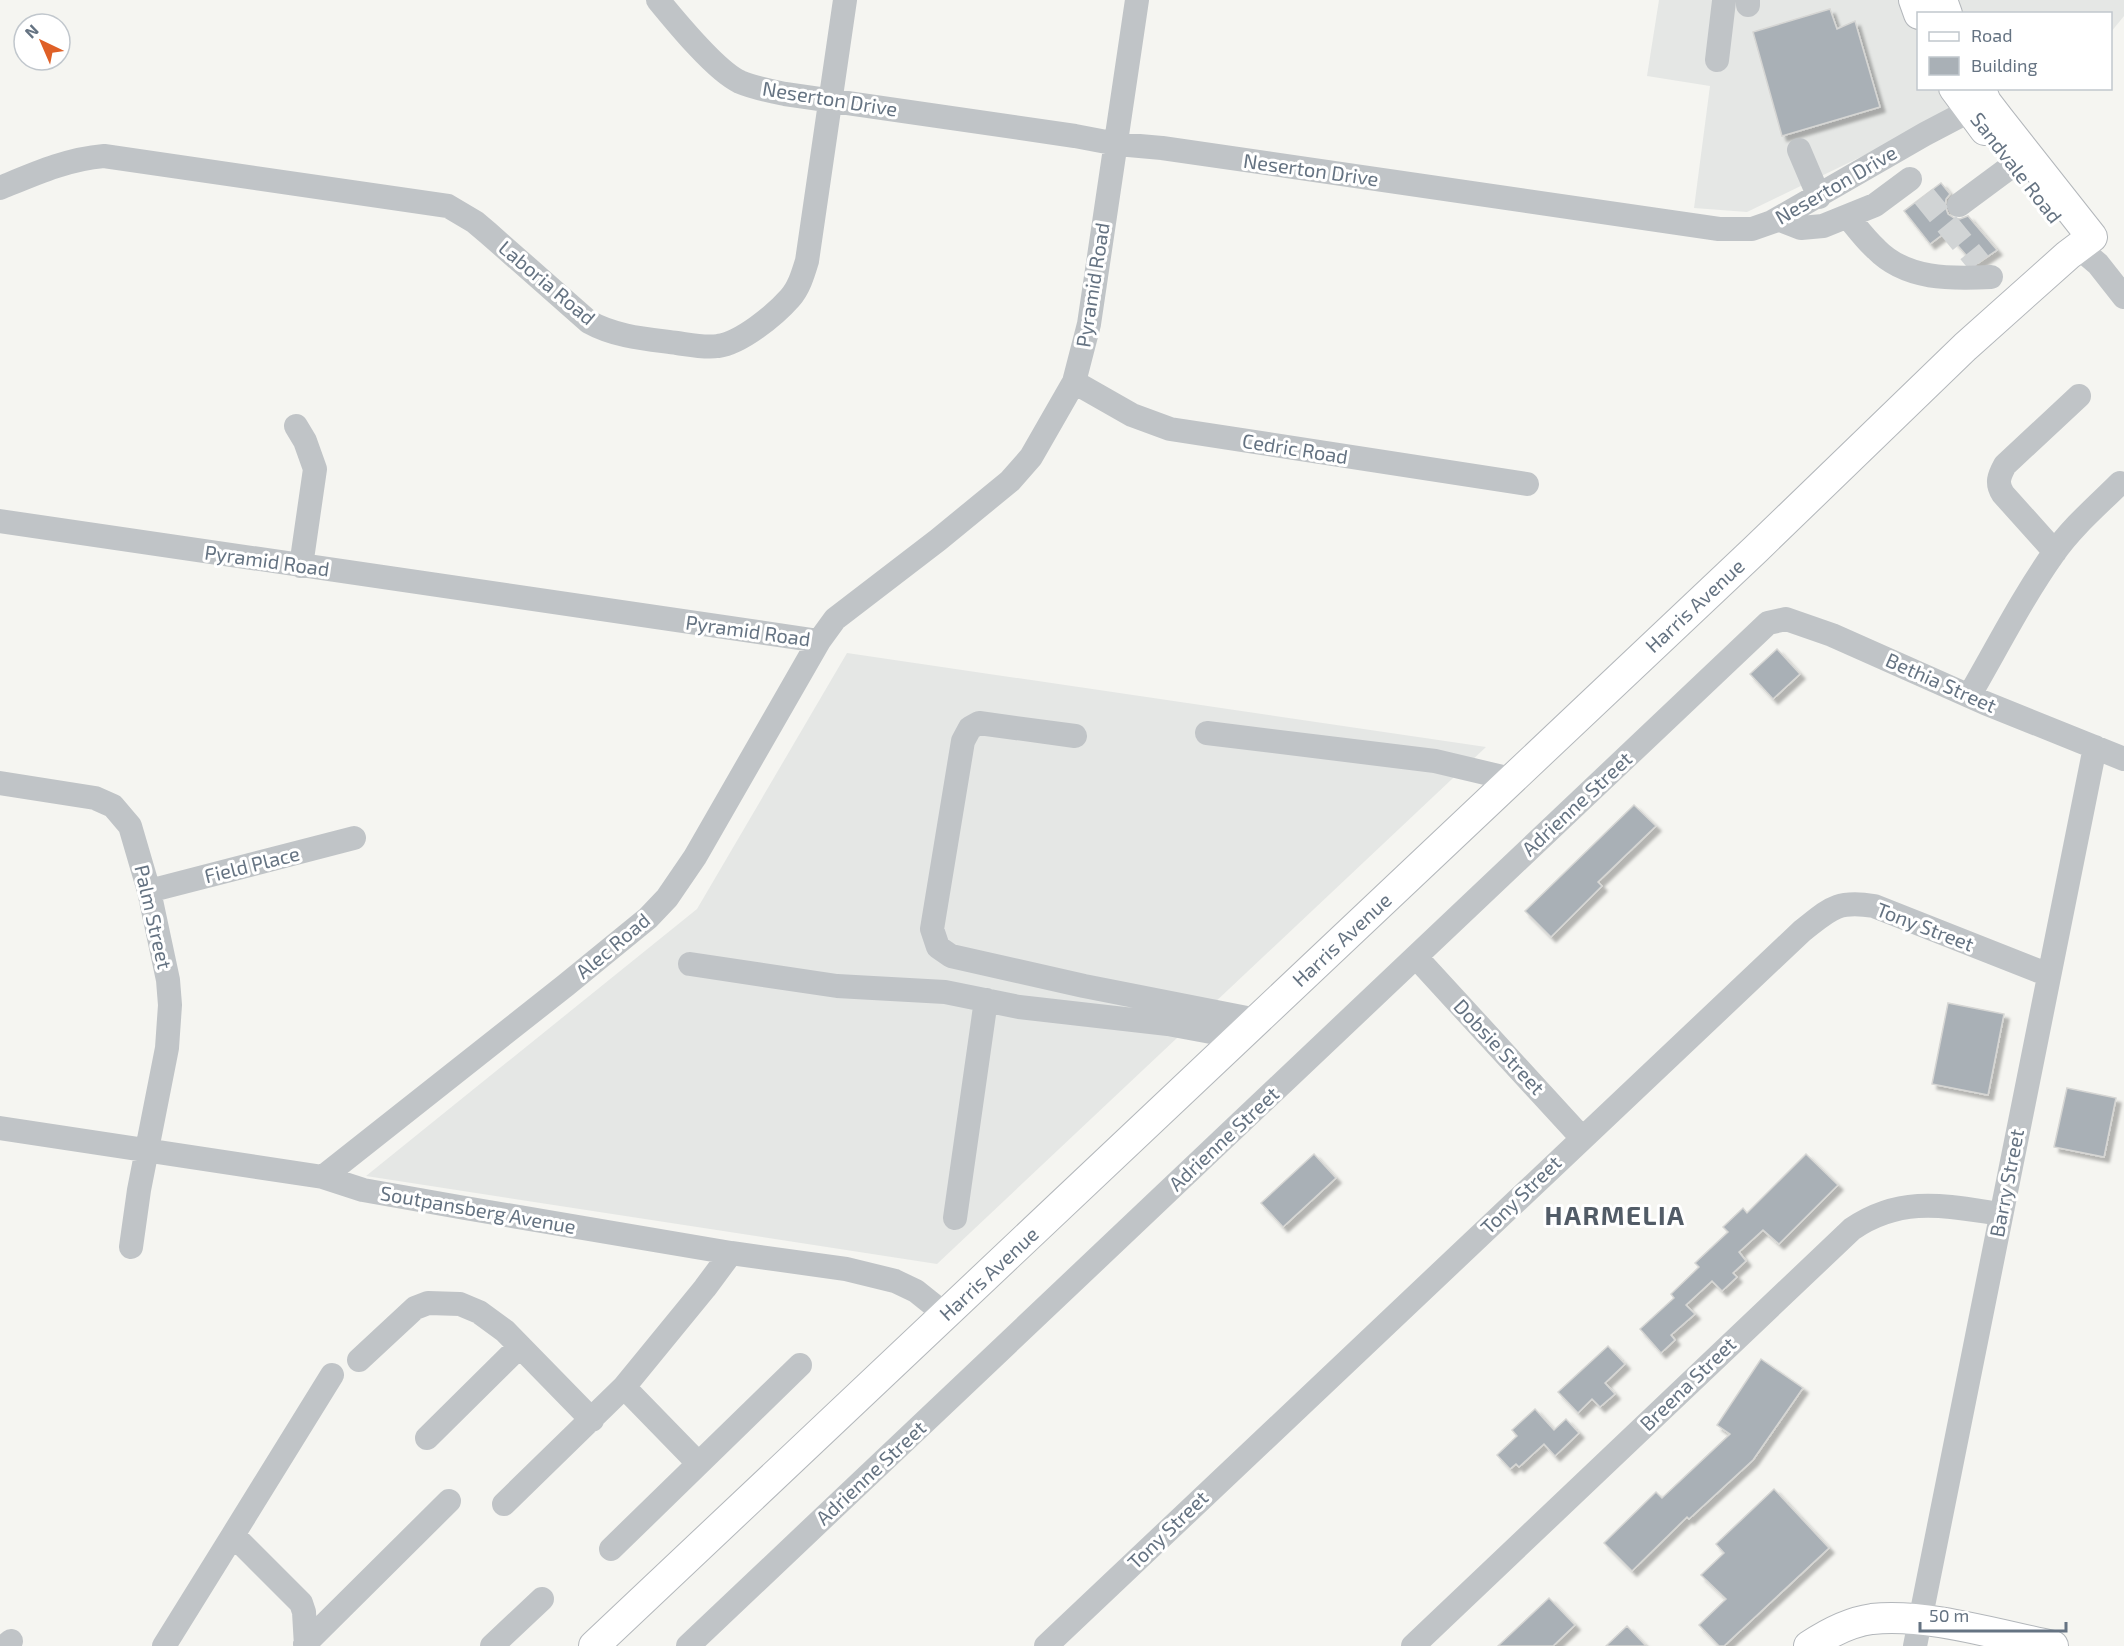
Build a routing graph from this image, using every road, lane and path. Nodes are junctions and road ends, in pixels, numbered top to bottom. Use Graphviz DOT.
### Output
graph roads {
  1 [pos="658,0"];
  2 [pos="845,0"];
  3 [pos="1137,0"];
  4 [pos="1724,1"];
  5 [pos="1717,60"];
  6 [pos="1973,97"];
  7 [pos="829,100"];
  8 [pos="1117,144"];
  9 [pos="1799,150"];
  10 [pos="1891,154"];
  11 [pos="2013,165"];
  12 [pos="0,188"];
  13 [pos="1819,197"];
  14 [pos="1959,205"];
  15 [pos="1848,217"];
  16 [pos="1778,219"];
  17 [pos="2090,249"];
  18 [pos="2124,297"];
  19 [pos="2013,304"];
  20 [pos="1074,382"];
  21 [pos="2079,396"];
  22 [pos="296,426"];
  23 [pos="2120,483"];
  24 [pos="1527,484"];
  25 [pos="0,521"];
  26 [pos="2055,552"];
  27 [pos="301,566"];
  28 [pos="1760,631"];
  29 [pos="819,642"];
  30 [pos="1969,696"];
  31 [pos="1207,733"];
  32 [pos="1075,736"];
  33 [pos="2095,747"];
  34 [pos="2124,759"];
  35 [pos="1511,779"];
  36 [pos="0,783"];
  37 [pos="354,838"];
  38 [pos="149,891"];
  39 [pos="1416,957"];
  40 [pos="690,964"];
  41 [pos="2049,975"];
  42 [pos="986,1000"];
  43 [pos="1248,1029"];
  44 [pos="0,1128"];
  45 [pos="1582,1138"];
  46 [pos="148,1150"];
  47 [pos="323,1177"];
  48 [pos="2001,1214"];
  49 [pos="955,1218"];
  50 [pos="131,1247"];
  51 [pos="731,1253"];
  52 [pos="946,1315"];
  53 [pos="519,1347"];
  54 [pos="359,1360"];
  55 [pos="800,1365"];
  56 [pos="332,1375"];
  57 [pos="624,1387"];
  58 [pos="592,1420"];
  59 [pos="427,1438"];
  60 [pos="698,1463"];
  61 [pos="449,1501"];
  62 [pos="504,1504"];
  63 [pos="233,1535"];
  64 [pos="611,1549"];
  65 [pos="542,1599"];
  66 [pos="1917,1632"];
  67 [pos="305,1645"];
  68 [pos="2045,1645"];
  69 [pos="164,1646"];
  70 [pos="492,1646"];
  71 [pos="594,1646"];
  72 [pos="688,1646"];
  73 [pos="1046,1646"];
  74 [pos="1413,1646"];
  75 [pos="1809,1646"];
  1 -- 7 [label="street, Neserton Drive"];
  2 -- 7 [label="street, Laboria Road"];
  3 -- 8 [label="street, Pyramid Road"];
  4 -- 5 [label="street"];
  6 -- 10 [label="street, Neserton Drive"];
  6 -- 11 [label="main road, Sandvale Road"];
  6 -- 17 [label="main road, Sandvale Road"];
  7 -- 8 [label="street, Neserton Drive"];
  7 -- 12 [label="street, Laboria Road"];
  8 -- 16 [label="street, Neserton Drive"];
  8 -- 20 [label="street, Pyramid Road"];
  9 -- 13 [label="street"];
  10 -- 13 [label="street, Neserton Drive"];
  10 -- 15 [label="street"];
  11 -- 14 [label="street"];
  11 -- 17 [label="main road, Sandvale Road"];
  13 -- 16 [label="street, Neserton Drive"];
  15 -- 16 [label="street"];
  15 -- 19 [label="street"];
  17 -- 18 [label="street"];
  17 -- 19 [label="main road, Harris Avenue"];
  19 -- 35 [label="main road, Harris Avenue"];
  20 -- 24 [label="street, Cedric Road"];
  20 -- 29 [label="street, Pyramid Road"];
  21 -- 26 [label="street"];
  22 -- 27 [label="street"];
  23 -- 26 [label="street"];
  25 -- 27 [label="street, Pyramid Road"];
  26 -- 30 [label="street"];
  27 -- 29 [label="street, Pyramid Road"];
  28 -- 30 [label="street, Bethia Street"];
  28 -- 39 [label="street, Adrienne Street"];
  29 -- 47 [label="street, Alec Road"];
  30 -- 33 [label="street, Bethia Street"];
  31 -- 35 [label="street"];
  32 -- 43 [label="street"];
  33 -- 34 [label="street, Bethia Street"];
  33 -- 41 [label="street, Barry Street"];
  35 -- 43 [label="main road, Harris Avenue"];
  36 -- 38 [label="street, Palm Street"];
  37 -- 38 [label="street, Field Place"];
  38 -- 46 [label="street, Palm Street"];
  39 -- 45 [label="street, Dobsie Street"];
  39 -- 72 [label="street, Adrienne Street"];
  40 -- 42 [label="street"];
  41 -- 45 [label="street, Tony Street"];
  41 -- 48 [label="street, Barry Street"];
  42 -- 43 [label="street"];
  42 -- 49 [label="street"];
  43 -- 52 [label="main road, Harris Avenue"];
  44 -- 46 [label="street, Soutpansberg Avenue"];
  45 -- 73 [label="street, Tony Street"];
  46 -- 47 [label="street, Soutpansberg Avenue"];
  46 -- 50 [label="street, Palm Street"];
  47 -- 51 [label="street, Soutpansberg Avenue"];
  48 -- 66 [label="street, Barry Street"];
  48 -- 74 [label="street, Breena Street"];
  51 -- 52 [label="street, Soutpansberg Avenue"];
  51 -- 57 [label="street"];
  52 -- 71 [label="main road, Harris Avenue"];
  53 -- 54 [label="street"];
  53 -- 58 [label="street"];
  53 -- 59 [label="street"];
  55 -- 60 [label="street"];
  56 -- 63 [label="street"];
  57 -- 58 [label="street"];
  57 -- 60 [label="street"];
  58 -- 62 [label="street"];
  60 -- 64 [label="street"];
  61 -- 67 [label="street"];
  63 -- 67 [label="street"];
  63 -- 69 [label="street"];
  65 -- 70 [label="street"];
  66 -- 68 [label="main road"];
  66 -- 75 [label="main road"];
}
